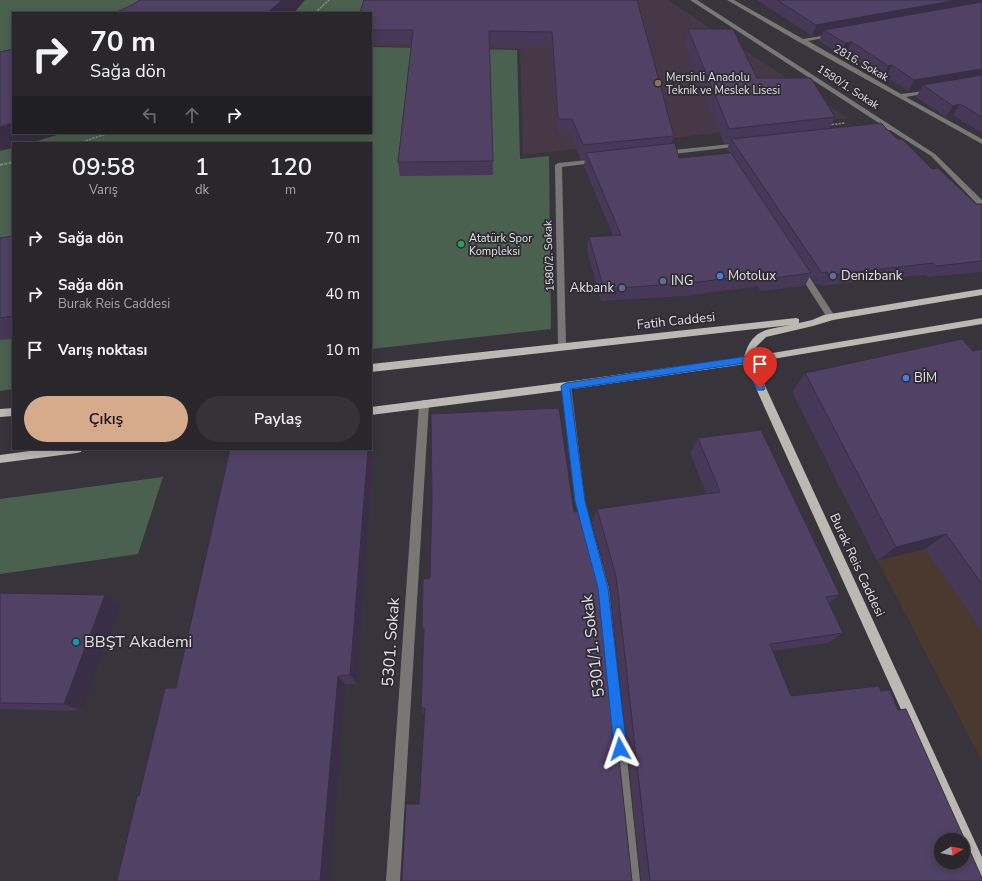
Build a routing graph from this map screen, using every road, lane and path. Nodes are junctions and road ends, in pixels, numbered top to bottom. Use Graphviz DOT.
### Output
graph roads {
  1 [pos="329,0"];
  2 [pos="693,0"];
  3 [pos="730,0"];
  4 [pos="316,12"];
  5 [pos="838,34"];
  6 [pos="801,41"];
  7 [pos="937,90"];
  8 [pos="899,96"];
  9 [pos="848,123"];
  10 [pos="824,125"];
  11 [pos="892,128"];
  12 [pos="869,130"];
  13 [pos="106,134"];
  14 [pos="80,142"];
  15 [pos="982,142"];
  16 [pos="752,144"];
  17 [pos="658,154"];
  18 [pos="604,160"];
  19 [pos="12,162"];
  20 [pos="0,165"];
  21 [pos="982,204"];
  22 [pos="797,265"];
  23 [pos="982,292"];
  24 [pos="831,317"];
  25 [pos="982,321"];
  26 [pos="562,347"];
  27 [pos="748,360"];
  28 [pos="372,368"];
  29 [pos="566,386"];
  30 [pos="424,404"];
  31 [pos="372,411"];
  32 [pos="12,412"];
  33 [pos="0,413"];
  34 [pos="69,450"];
  35 [pos="0,459"];
  36 [pos="982,873"];
  37 [pos="392,881"];
  38 [pos="633,881"];
  1 -- 4 [label="path"];
  2 -- 11 [label="street, 1580/1. Sokak"];
  3 -- 6 [label="street, 2816. Sokak"];
  5 -- 6 [label="street"];
  6 -- 8 [label="street, 2816. Sokak"];
  7 -- 8 [label="street"];
  8 -- 15 [label="street, 2816. Sokak"];
  9 -- 10 [label="path"];
  11 -- 12 [label="street"];
  11 -- 21 [label="street, 1580/1. Sokak"];
  13 -- 14 [label="path"];
  16 -- 17 [label="street"];
  18 -- 26 [label="street, 1580/2. Sokak"];
  19 -- 20 [label="path"];
  22 -- 24 [label="street"];
  23 -- 24 [label="main road, Fatih Caddesi"];
  24 -- 26 [label="main road, Fatih Caddesi"];
  24 -- 27 [label="main road"];
  25 -- 27 [label="main road"];
  26 -- 28 [label="main road, Fatih Caddesi"];
  27 -- 29 [label="main road"];
  27 -- 36 [label="main road, Burak Reis Caddesi"];
  29 -- 30 [label="main road"];
  29 -- 38 [label="street, 5301/1. Sokak"];
  30 -- 31 [label="main road"];
  30 -- 37 [label="street, 5301. Sokak"];
  32 -- 33 [label="main road"];
  34 -- 35 [label="main road"];
}
